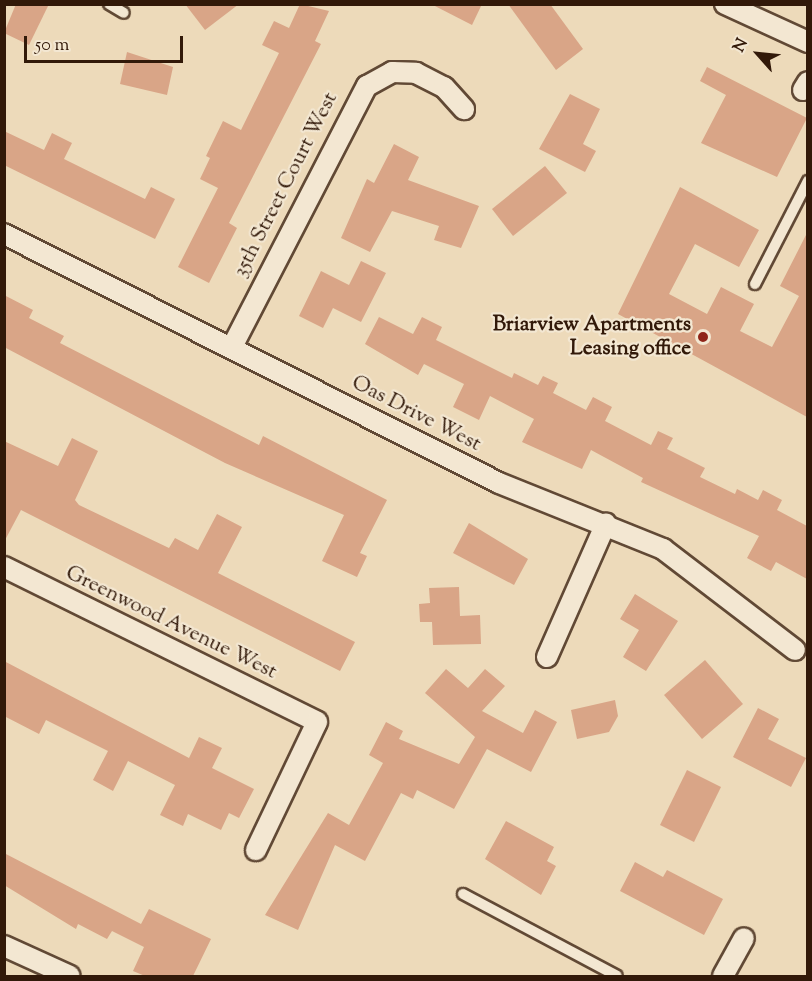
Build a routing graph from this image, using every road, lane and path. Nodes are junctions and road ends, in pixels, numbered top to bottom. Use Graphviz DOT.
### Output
graph roads {
  1 [pos="109,4"];
  2 [pos="725,4"];
  3 [pos="124,13"];
  4 [pos="807,42"];
  5 [pos="464,109"];
  6 [pos="807,181"];
  7 [pos="4,234"];
  8 [pos="755,284"];
  9 [pos="232,346"];
  10 [pos="606,523"];
  11 [pos="4,567"];
  12 [pos="795,650"];
  13 [pos="547,657"];
  14 [pos="256,850"];
  15 [pos="463,894"];
  16 [pos="744,938"];
  17 [pos="4,946"];
  18 [pos="70,976"];
  19 [pos="616,976"];
  20 [pos="723,976"];
  1 -- 3 [label="lane"];
  2 -- 4 [label="street"];
  5 -- 9 [label="street, 35th Street Court West"];
  6 -- 8 [label="lane"];
  7 -- 9 [label="street, Oas Drive West"];
  9 -- 10 [label="street, Oas Drive West"];
  10 -- 12 [label="street, Oas Drive West"];
  10 -- 13 [label="street"];
  11 -- 14 [label="street, Greenwood Avenue West"];
  15 -- 19 [label="lane"];
  16 -- 20 [label="street"];
  17 -- 18 [label="street"];
}
